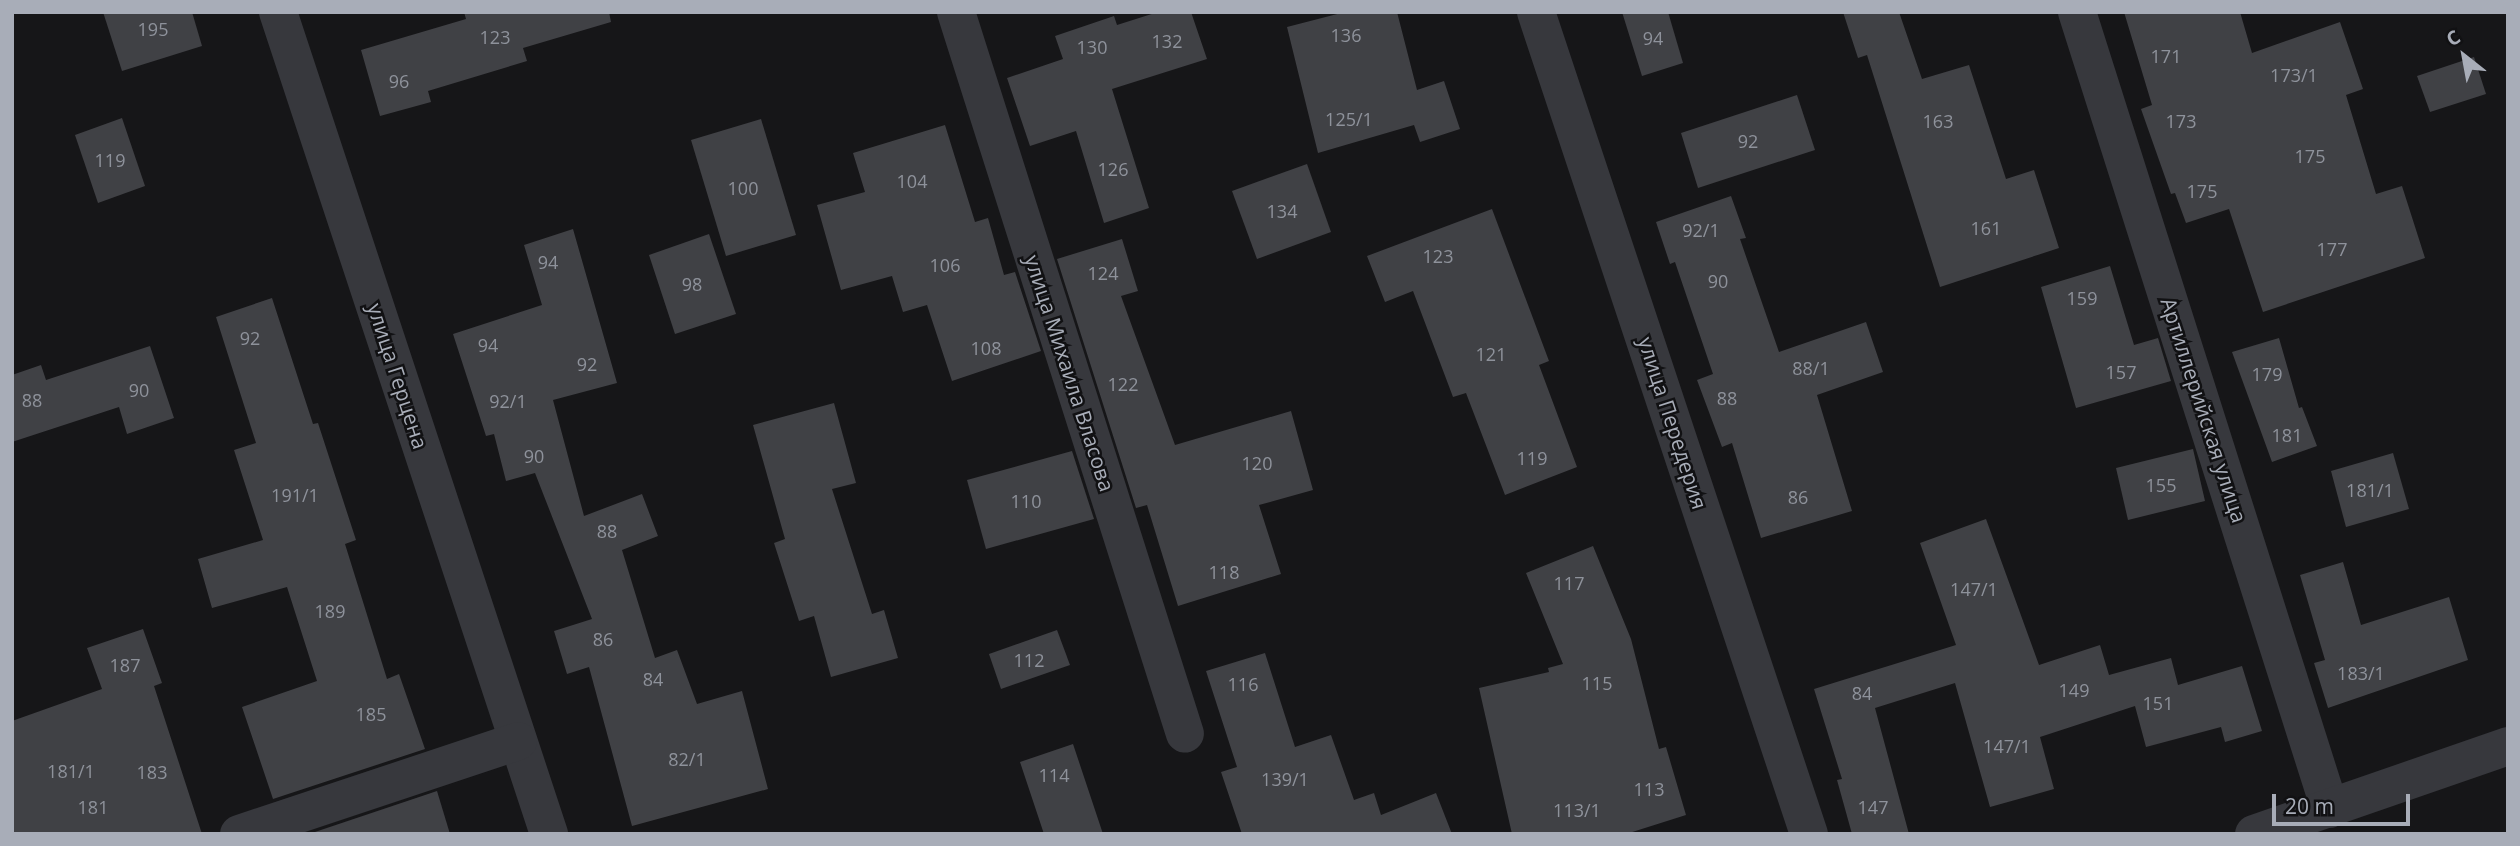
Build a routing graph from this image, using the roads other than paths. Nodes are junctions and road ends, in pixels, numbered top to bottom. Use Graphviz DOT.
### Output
graph roads {
  1 [pos="278,12"];
  2 [pos="956,12"];
  3 [pos="1536,12"];
  4 [pos="2077,12"];
  5 [pos="1185,734"];
  6 [pos="518,741"];
  7 [pos="2508,746"];
  8 [pos="2330,809"];
  9 [pos="239,834"];
  10 [pos="549,834"];
  11 [pos="1809,834"];
  12 [pos="2254,834"];
  1 -- 6 [label="street, улица Герцена"];
  2 -- 5 [label="street, улица Михаила Власова"];
  3 -- 11 [label="street, улица Передерия"];
  4 -- 8 [label="street, Артиллерийская улица"];
  6 -- 9 [label="street"];
  6 -- 10 [label="street, улица Герцена"];
  7 -- 8 [label="street"];
  8 -- 12 [label="street"];
}
